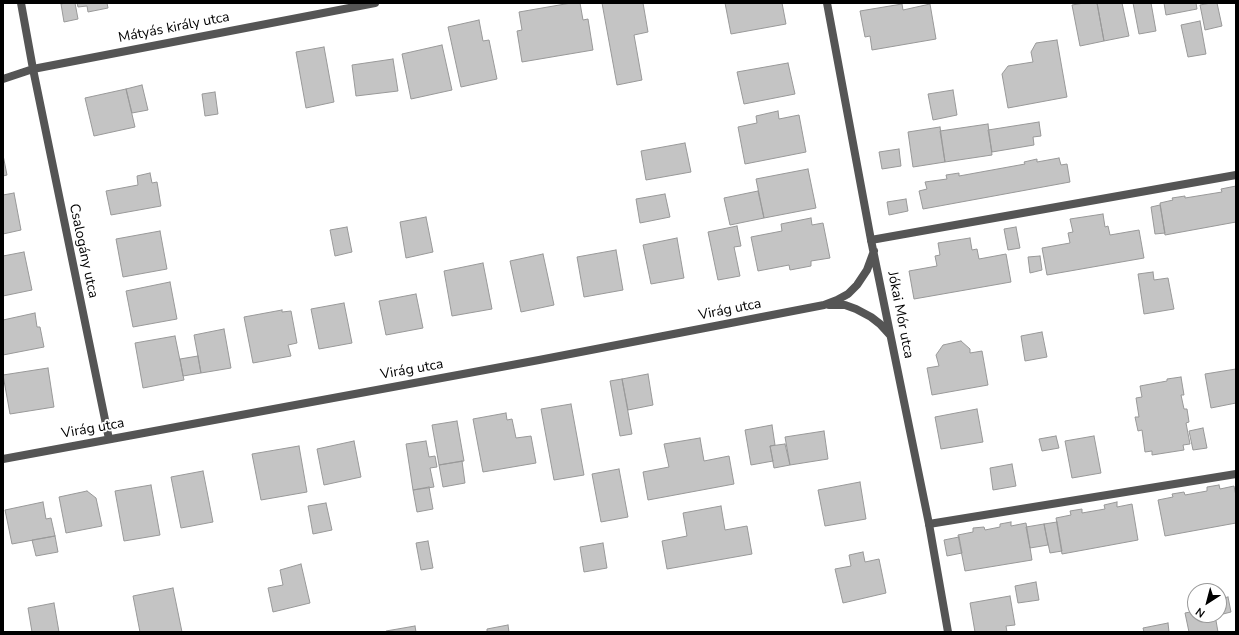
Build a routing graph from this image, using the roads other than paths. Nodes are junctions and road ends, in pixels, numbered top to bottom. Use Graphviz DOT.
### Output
graph roads {
  1 [pos="21,3"];
  2 [pos="375,3"];
  3 [pos="826,3"];
  4 [pos="33,69"];
  5 [pos="3,79"];
  6 [pos="1236,175"];
  7 [pos="872,240"];
  8 [pos="874,251"];
  9 [pos="824,305"];
  10 [pos="891,337"];
  11 [pos="109,439"];
  12 [pos="3,459"];
  13 [pos="1236,474"];
  14 [pos="929,524"];
  15 [pos="948,632"];
  1 -- 4 [label="street, Csalogány utca"];
  2 -- 4 [label="street, Mátyás király utca"];
  3 -- 7 [label="street, Jókai Mór utca"];
  4 -- 5 [label="street, Mátyás király utca"];
  4 -- 11 [label="street, Csalogány utca"];
  6 -- 7 [label="street"];
  7 -- 8 [label="street, Jókai Mór utca"];
  8 -- 9 [label="street, Virág utca"];
  8 -- 10 [label="street, Jókai Mór utca"];
  9 -- 10 [label="street, Virág utca"];
  9 -- 11 [label="street, Virág utca"];
  10 -- 14 [label="street, Jókai Mór utca"];
  11 -- 12 [label="street, Virág utca"];
  13 -- 14 [label="street"];
  14 -- 15 [label="street, Jókai Mór utca"];
}
